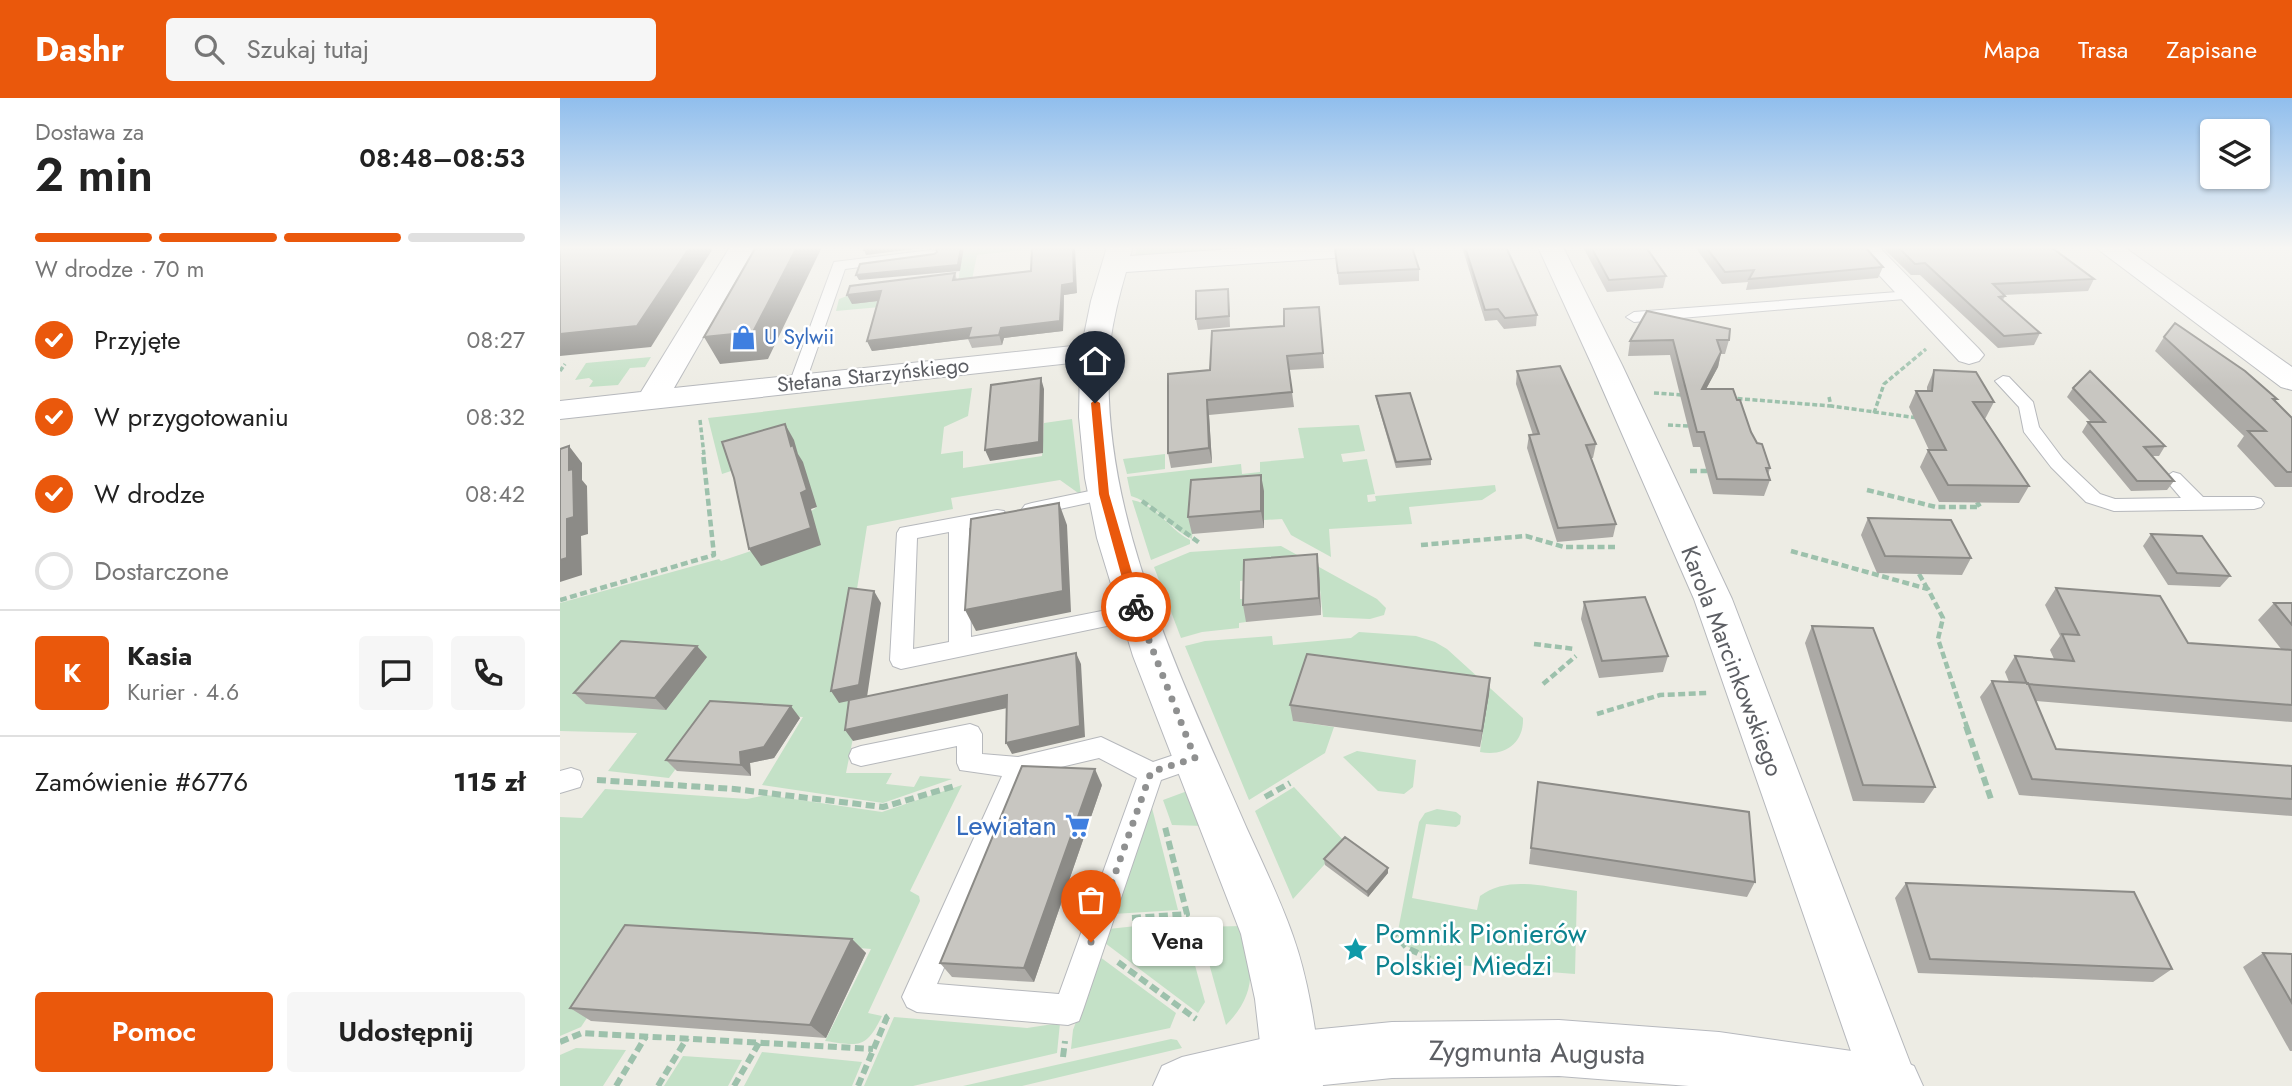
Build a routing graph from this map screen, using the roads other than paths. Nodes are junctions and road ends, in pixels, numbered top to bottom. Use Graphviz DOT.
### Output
graph roads {
  1 [pos="715,293"];
  2 [pos="835,293"];
  3 [pos="1106,293"];
  4 [pos="1572,293"];
  5 [pos="2171,293"];
  6 [pos="1911,295"];
  7 [pos="1634,317"];
  8 [pos="1095,352"];
  9 [pos="1969,355"];
  10 [pos="2003,381"];
  11 [pos="2292,381"];
  12 [pos="797,384"];
  13 [pos="650,401"];
  14 [pos="560,410"];
  15 [pos="2173,478"];
  16 [pos="1119,496"];
  17 [pos="2254,503"];
  18 [pos="2199,505"];
  19 [pos="959,524"];
  20 [pos="1138,612"];
  21 [pos="960,647"];
  22 [pos="861,756"];
  23 [pos="1195,758"];
  24 [pos="1018,767"];
  25 [pos="1151,772"];
  26 [pos="1292,1073"];
  27 [pos="1182,1086"];
  28 [pos="1892,1086"];
  1 -- 13 [label="street"];
  2 -- 12 [label="lane"];
  3 -- 8 [label="street"];
  4 -- 28 [label="street, Karola Marcinkowskiego"];
  5 -- 11 [label="street"];
  6 -- 7 [label="lane"];
  6 -- 9 [label="street"];
  8 -- 12 [label="street, Stefana Starzyńskiego"];
  8 -- 16 [label="street"];
  10 -- 18 [label="lane"];
  12 -- 13 [label="street, Stefana Starzyńskiego"];
  13 -- 14 [label="street, Stefana Starzyńskiego"];
  15 -- 18 [label="lane"];
  16 -- 19 [label="lane"];
  16 -- 20 [label="street"];
  17 -- 18 [label="lane"];
  19 -- 21 [label="lane"];
  19 -- 21 [label="lane"];
  20 -- 21 [label="lane"];
  20 -- 23 [label="street"];
  22 -- 24 [label="lane"];
  23 -- 25 [label="lane"];
  23 -- 26 [label="street"];
  24 -- 25 [label="lane"];
  24 -- 25 [label="lane"];
  26 -- 27 [label="street, Zygmunta Augusta"];
  26 -- 28 [label="street, Zygmunta Augusta"];
}
